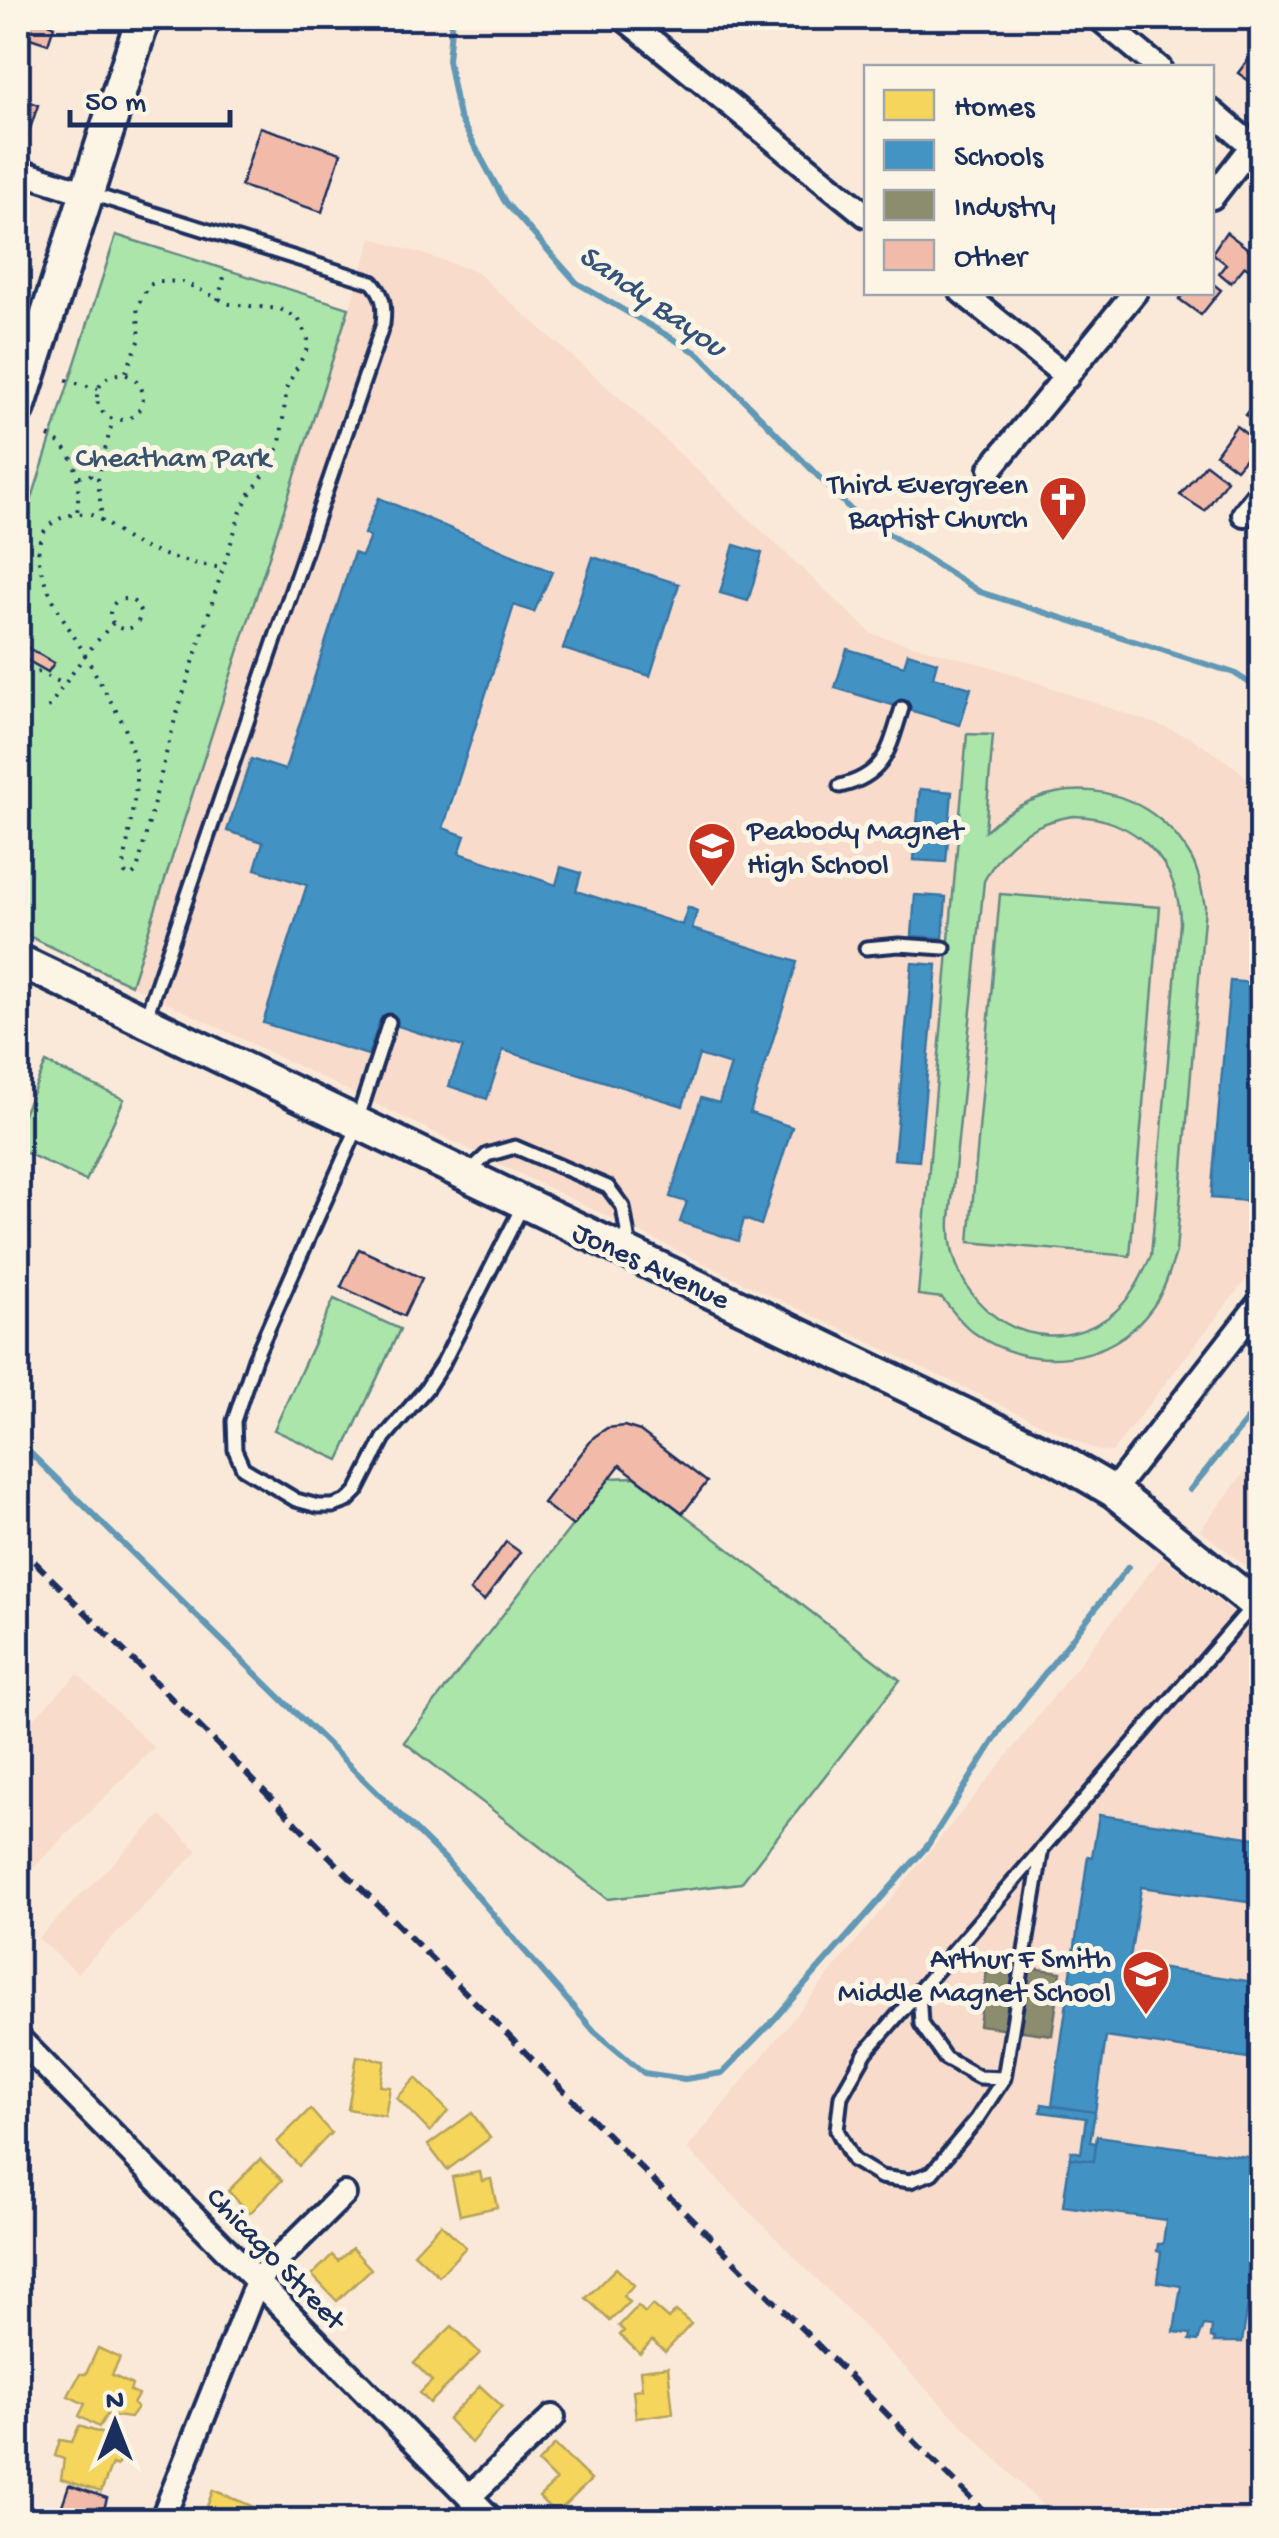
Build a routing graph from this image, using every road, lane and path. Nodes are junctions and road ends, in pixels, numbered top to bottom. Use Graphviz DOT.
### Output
graph roads {
  1 [pos="143,18"];
  2 [pos="624,18"];
  3 [pos="1100,18"];
  4 [pos="1155,65"];
  5 [pos="1214,113"];
  6 [pos="1258,145"];
  7 [pos="18,170"];
  8 [pos="87,193"];
  9 [pos="1214,195"];
  10 [pos="864,213"];
  11 [pos="226,269"];
  12 [pos="966,295"];
  13 [pos="1133,295"];
  14 [pos="218,300"];
  15 [pos="125,374"];
  16 [pos="1067,378"];
  17 [pos="66,380"];
  18 [pos="98,390"];
  19 [pos="18,408"];
  20 [pos="113,418"];
  21 [pos="48,436"];
  22 [pos="101,465"];
  23 [pos="991,468"];
  24 [pos="80,476"];
  25 [pos="1262,491"];
  26 [pos="77,514"];
  27 [pos="1244,514"];
  28 [pos="102,522"];
  29 [pos="224,568"];
  30 [pos="113,623"];
  31 [pos="85,655"];
  32 [pos="18,663"];
  33 [pos="64,684"];
  34 [pos="48,708"];
  35 [pos="902,708"];
  36 [pos="840,786"];
  37 [pos="866,948"];
  38 [pos="944,948"];
  39 [pos="18,960"];
  40 [pos="145,1021"];
  41 [pos="388,1022"];
  42 [pos="358,1123"];
  43 [pos="466,1175"];
  44 [pos="524,1202"];
  45 [pos="1260,1202"];
  46 [pos="1262,1246"];
  47 [pos="630,1254"];
  48 [pos="1262,1300"];
  49 [pos="1113,1491"];
  50 [pos="1258,1607"];
  51 [pos="1262,1690"];
  52 [pos="1262,1724"];
  53 [pos="1042,1848"];
  54 [pos="919,1990"];
  55 [pos="18,2038"];
  56 [pos="1004,2078"];
  57 [pos="344,2194"];
  58 [pos="258,2279"];
  59 [pos="553,2417"];
  60 [pos="470,2497"];
  61 [pos="162,2520"];
  62 [pos="492,2520"];
  1 -- 8 [label="main road"];
  2 -- 10 [label="street"];
  3 -- 4 [label="street"];
  5 -- 6 [label="street"];
  6 -- 9 [label="street"];
  7 -- 8 [label="street"];
  8 -- 19 [label="main road"];
  8 -- 40 [label="lane"];
  11 -- 14 [label="path"];
  12 -- 16 [label="street"];
  13 -- 16 [label="street"];
  14 -- 15 [label="path"];
  14 -- 29 [label="path"];
  15 -- 18 [label="path"];
  15 -- 20 [label="path"];
  16 -- 23 [label="street"];
  17 -- 18 [label="path"];
  18 -- 20 [label="path"];
  20 -- 22 [label="path"];
  21 -- 24 [label="path"];
  22 -- 24 [label="path"];
  22 -- 28 [label="path"];
  24 -- 26 [label="path"];
  25 -- 27 [label="street"];
  26 -- 28 [label="path"];
  26 -- 31 [label="path"];
  28 -- 29 [label="path"];
  29 -- 31 [label="path"];
  30 -- 30 [label="path"];
  30 -- 31 [label="path"];
  31 -- 33 [label="path"];
  32 -- 33 [label="path"];
  33 -- 34 [label="path"];
  35 -- 36 [label="lane"];
  37 -- 38 [label="lane"];
  39 -- 40 [label="street, Jones Avenue"];
  40 -- 42 [label="street, Jones Avenue"];
  41 -- 42 [label="lane"];
  42 -- 43 [label="street, Jones Avenue"];
  42 -- 44 [label="lane"];
  43 -- 44 [label="street, Jones Avenue"];
  43 -- 47 [label="lane"];
  44 -- 47 [label="street, Jones Avenue"];
  45 -- 46 [label="lane"];
  47 -- 49 [label="street, Jones Avenue"];
  48 -- 49 [label="street"];
  49 -- 50 [label="street, Jones Avenue"];
  50 -- 53 [label="lane"];
  51 -- 52 [label="lane"];
  53 -- 54 [label="lane"];
  53 -- 56 [label="lane"];
  54 -- 56 [label="lane"];
  54 -- 56 [label="lane"];
  55 -- 58 [label="street, Chicago Street"];
  57 -- 58 [label="street"];
  58 -- 60 [label="street, Chicago Street"];
  58 -- 61 [label="street"];
  59 -- 60 [label="street"];
  60 -- 62 [label="street, Chicago Street"];
}
